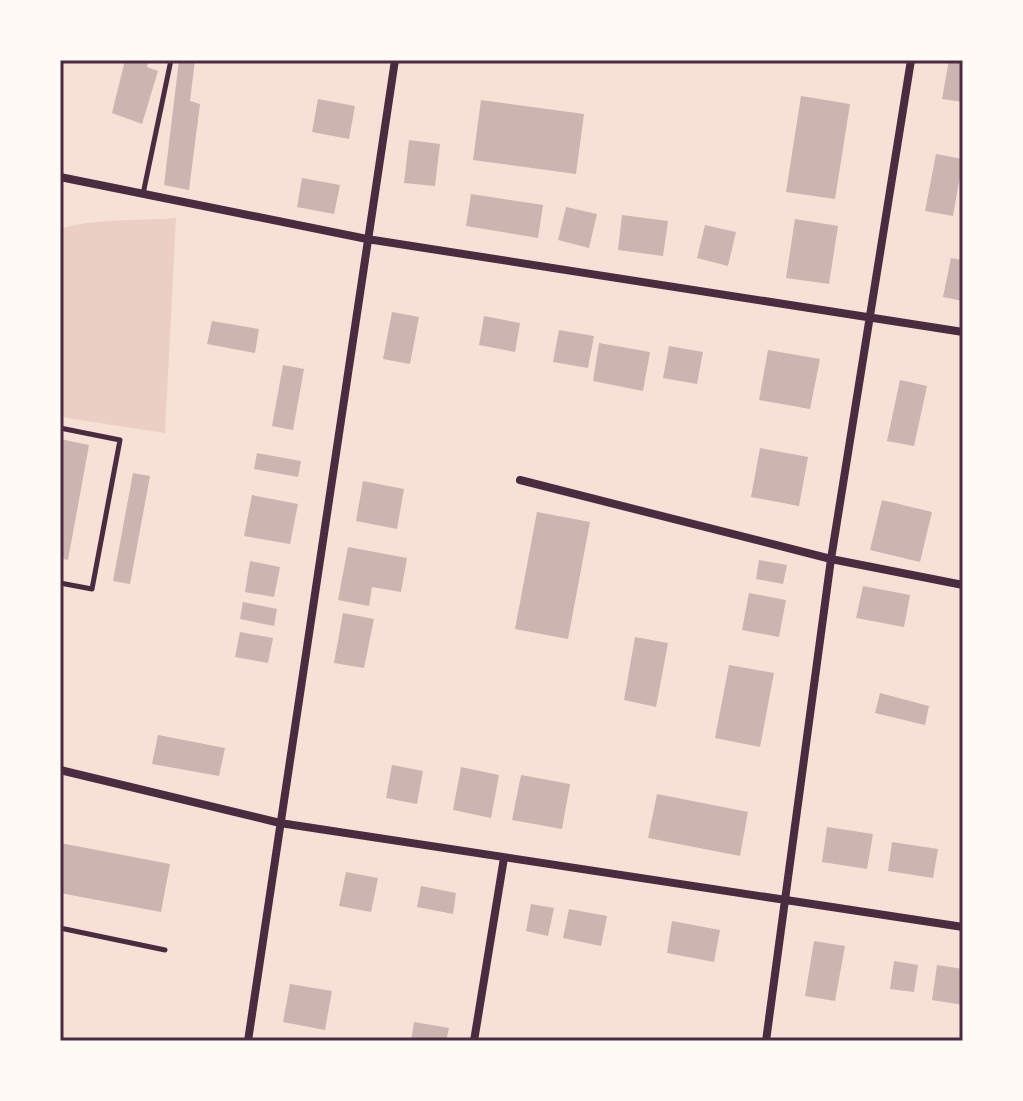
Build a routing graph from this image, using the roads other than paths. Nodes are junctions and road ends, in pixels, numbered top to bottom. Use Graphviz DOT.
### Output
graph roads {
  1 [pos="171,60"];
  2 [pos="395,60"];
  3 [pos="911,60"];
  4 [pos="60,177"];
  5 [pos="143,194"];
  6 [pos="367,239"];
  7 [pos="869,319"];
  8 [pos="963,332"];
  9 [pos="60,428"];
  10 [pos="520,480"];
  11 [pos="831,559"];
  12 [pos="60,583"];
  13 [pos="963,585"];
  14 [pos="60,770"];
  15 [pos="280,823"];
  16 [pos="504,858"];
  17 [pos="786,900"];
  18 [pos="963,927"];
  19 [pos="60,928"];
  20 [pos="165,950"];
  21 [pos="248,1041"];
  22 [pos="474,1041"];
  23 [pos="766,1041"];
  1 -- 5 [label="lane"];
  2 -- 6 [label="street"];
  3 -- 7 [label="street"];
  4 -- 5 [label="street"];
  5 -- 6 [label="street"];
  6 -- 7 [label="street"];
  6 -- 15 [label="street"];
  7 -- 8 [label="street"];
  7 -- 11 [label="street"];
  9 -- 12 [label="lane"];
  10 -- 11 [label="street"];
  11 -- 13 [label="street"];
  11 -- 17 [label="street"];
  14 -- 15 [label="street"];
  15 -- 16 [label="street"];
  15 -- 21 [label="street"];
  16 -- 17 [label="street"];
  16 -- 22 [label="street"];
  17 -- 18 [label="street"];
  17 -- 23 [label="street"];
  19 -- 20 [label="lane"];
}
